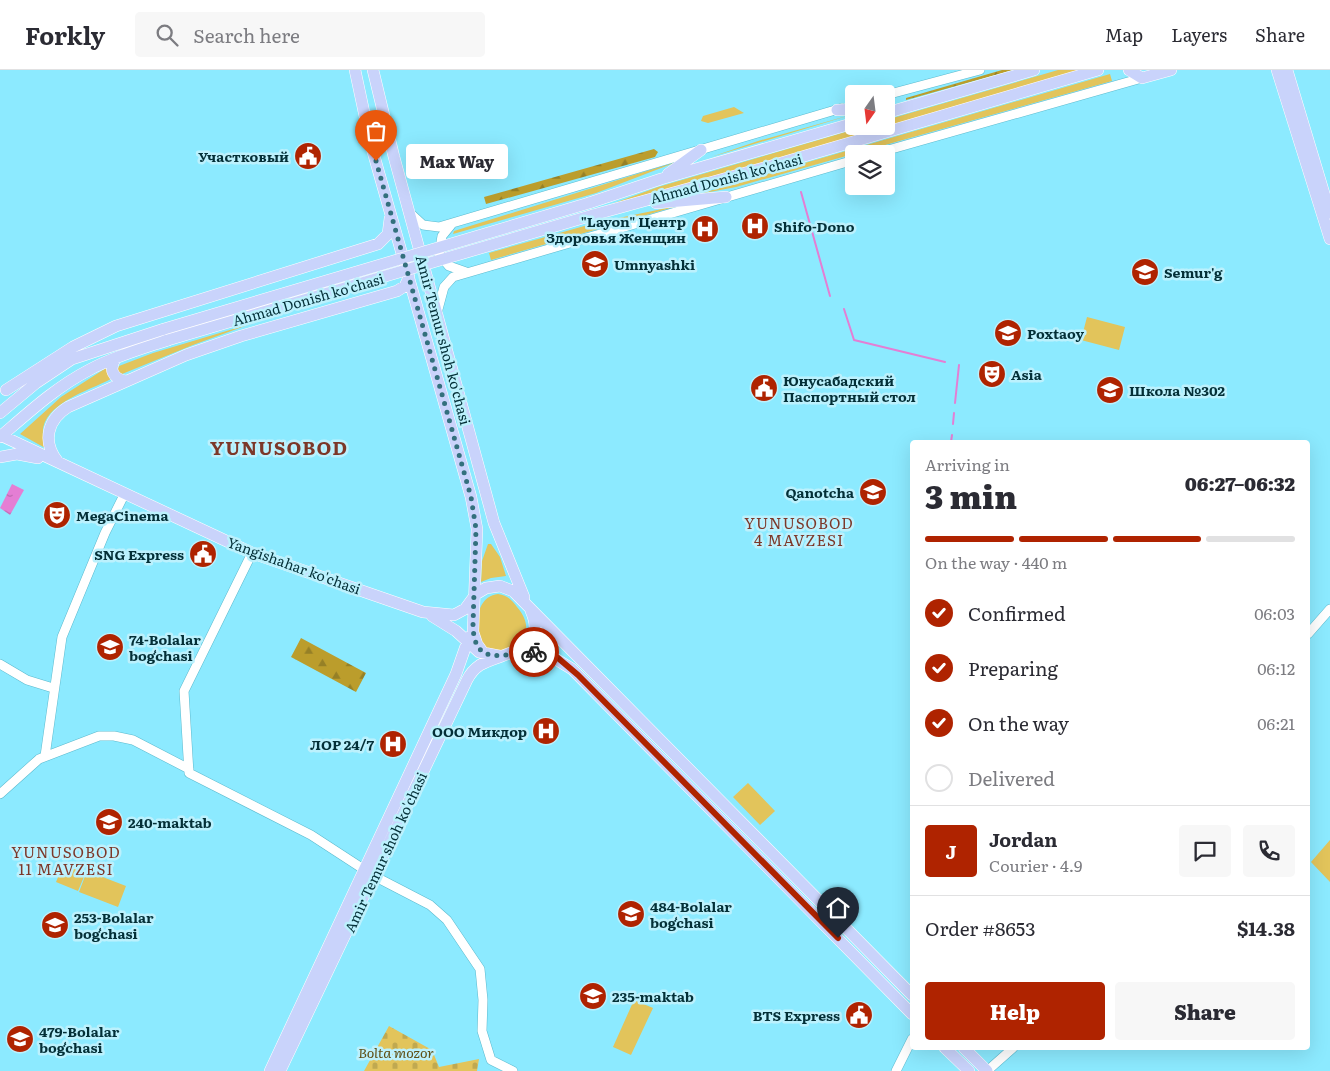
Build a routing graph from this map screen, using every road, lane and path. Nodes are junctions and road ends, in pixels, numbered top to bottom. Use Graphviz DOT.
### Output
graph roads {
  1 [pos="355,70"];
  2 [pos="373,70"];
  3 [pos="980,70"];
  4 [pos="1034,70"];
  5 [pos="1098,70"];
  6 [pos="1129,70"];
  7 [pos="1171,70"];
  8 [pos="1277,70"];
  9 [pos="1287,70"];
  10 [pos="1142,78"];
  11 [pos="895,93"];
  12 [pos="916,105"];
  13 [pos="895,106"];
  14 [pos="845,109"];
  15 [pos="837,110"];
  16 [pos="895,111"];
  17 [pos="845,126"];
  18 [pos="895,148"];
  19 [pos="700,150"];
  20 [pos="845,163"];
  21 [pos="661,179"];
  22 [pos="726,197"];
  23 [pos="627,205"];
  24 [pos="391,211"];
  25 [pos="1330,213"];
  26 [pos="410,214"];
  27 [pos="454,224"];
  28 [pos="1330,239"];
  29 [pos="470,271"];
  30 [pos="409,277"];
  31 [pos="437,313"];
  32 [pos="116,326"];
  33 [pos="166,334"];
  34 [pos="116,358"];
  35 [pos="65,363"];
  36 [pos="455,379"];
  37 [pos="126,381"];
  38 [pos="439,382"];
  39 [pos="3,391"];
  40 [pos="0,413"];
  41 [pos="0,435"];
  42 [pos="0,457"];
  43 [pos="58,462"];
  44 [pos="125,493"];
  45 [pos="252,553"];
  46 [pos="474,597"];
  47 [pos="528,606"];
  48 [pos="1330,609"];
  49 [pos="424,612"];
  50 [pos="473,625"];
  51 [pos="1310,632"];
  52 [pos="468,643"];
  53 [pos="509,655"];
  54 [pos="490,656"];
  55 [pos="0,664"];
  56 [pos="53,688"];
  57 [pos="622,700"];
  58 [pos="612,710"];
  59 [pos="44,756"];
  60 [pos="190,768"];
  61 [pos="0,794"];
  62 [pos="369,873"];
  63 [pos="902,984"];
  64 [pos="910,993"];
  65 [pos="892,994"];
  66 [pos="910,1012"];
  67 [pos="910,1043"];
  68 [pos="948,1050"];
  69 [pos="966,1050"];
  70 [pos="1011,1050"];
  71 [pos="270,1071"];
  72 [pos="280,1071"];
  73 [pos="513,1071"];
  74 [pos="896,1071"];
  75 [pos="969,1071"];
  76 [pos="987,1071"];
  1 -- 24 [label="main road, Amir Temur shoh ko'chasi"];
  2 -- 26 [label="main road, Amir Temur shoh ko'chasi"];
  3 -- 11 [label="street"];
  4 -- 12 [label="main road"];
  5 -- 23 [label="main road, Ahmad Donish ko'chasi"];
  6 -- 10 [label="main road"];
  7 -- 10 [label="main road"];
  8 -- 28 [label="main road"];
  9 -- 25 [label="main road"];
  10 -- 18 [label="street"];
  12 -- 13 [label="main road"];
  12 -- 16 [label="main road"];
  14 -- 15 [label="main road"];
  15 -- 19 [label="street"];
  17 -- 21 [label="main road, Ahmad Donish ko'chasi"];
  19 -- 21 [label="main road"];
  19 -- 27 [label="street"];
  20 -- 22 [label="street, Ahmad Donish ko'chasi"];
  21 -- 33 [label="main road, Ahmad Donish ko'chasi, bridge"];
  22 -- 23 [label="main road"];
  22 -- 29 [label="street, Ahmad Donish ko'chasi"];
  23 -- 33 [label="main road, Ahmad Donish ko'chasi, bridge"];
  24 -- 30 [label="main road, Amir Temur shoh ko'chasi"];
  24 -- 32 [label="main road"];
  26 -- 27 [label="street"];
  26 -- 31 [label="main road, Amir Temur shoh ko'chasi"];
  27 -- 29 [label="street"];
  29 -- 31 [label="street, Ahmad Donish ko'chasi"];
  30 -- 37 [label="main road"];
  30 -- 38 [label="main road, Amir Temur shoh ko'chasi"];
  31 -- 36 [label="main road, Amir Temur shoh ko'chasi"];
  32 -- 35 [label="main road"];
  32 -- 39 [label="main road"];
  33 -- 34 [label="main road, Ahmad Donish ko'chasi"];
  33 -- 35 [label="main road, Ahmad Donish ko'chasi"];
  34 -- 37 [label="main road"];
  34 -- 41 [label="main road, Ahmad Donish ko'chasi"];
  35 -- 39 [label="main road"];
  35 -- 40 [label="main road, Ahmad Donish ko'chasi"];
  36 -- 38 [label="main road"];
  36 -- 47 [label="main road, Amir Temur shoh ko'chasi"];
  37 -- 43 [label="main road"];
  38 -- 46 [label="main road, Amir Temur shoh ko'chasi"];
  41 -- 43 [label="main road"];
  42 -- 43 [label="main road"];
  43 -- 44 [label="main road, Yangishahar ko'chasi"];
  44 -- 45 [label="main road, Yangishahar ko'chasi"];
  44 -- 56 [label="street"];
  45 -- 49 [label="main road, Yangishahar ko'chasi"];
  45 -- 60 [label="street"];
  46 -- 47 [label="main road"];
  46 -- 49 [label="main road, Yangishahar ko'chasi"];
  46 -- 50 [label="main road, Amir Temur shoh ko'chasi"];
  47 -- 53 [label="main road, Amir Temur shoh ko'chasi"];
  47 -- 57 [label="main road"];
  48 -- 51 [label="street"];
  49 -- 52 [label="main road, Yangishahar ko'chasi"];
  50 -- 52 [label="main road, Amir Temur shoh ko'chasi"];
  50 -- 54 [label="main road, Amir Temur shoh ko'chasi"];
  52 -- 54 [label="main road"];
  52 -- 62 [label="main road, Amir Temur shoh ko'chasi"];
  53 -- 54 [label="main road"];
  53 -- 58 [label="main road"];
  53 -- 62 [label="main road, Amir Temur shoh ko'chasi"];
  55 -- 56 [label="street"];
  56 -- 59 [label="street"];
  57 -- 58 [label="main road"];
  57 -- 63 [label="main road"];
  58 -- 65 [label="main road"];
  59 -- 60 [label="street"];
  59 -- 61 [label="street"];
  60 -- 62 [label="street"];
  62 -- 71 [label="main road, Amir Temur shoh ko'chasi"];
  62 -- 72 [label="main road, Amir Temur shoh ko'chasi"];
  62 -- 73 [label="street"];
  63 -- 64 [label="main road"];
  63 -- 65 [label="main road"];
  65 -- 66 [label="main road"];
  67 -- 74 [label="street"];
  68 -- 75 [label="main road"];
  69 -- 76 [label="main road"];
  70 -- 76 [label="street"];
}
